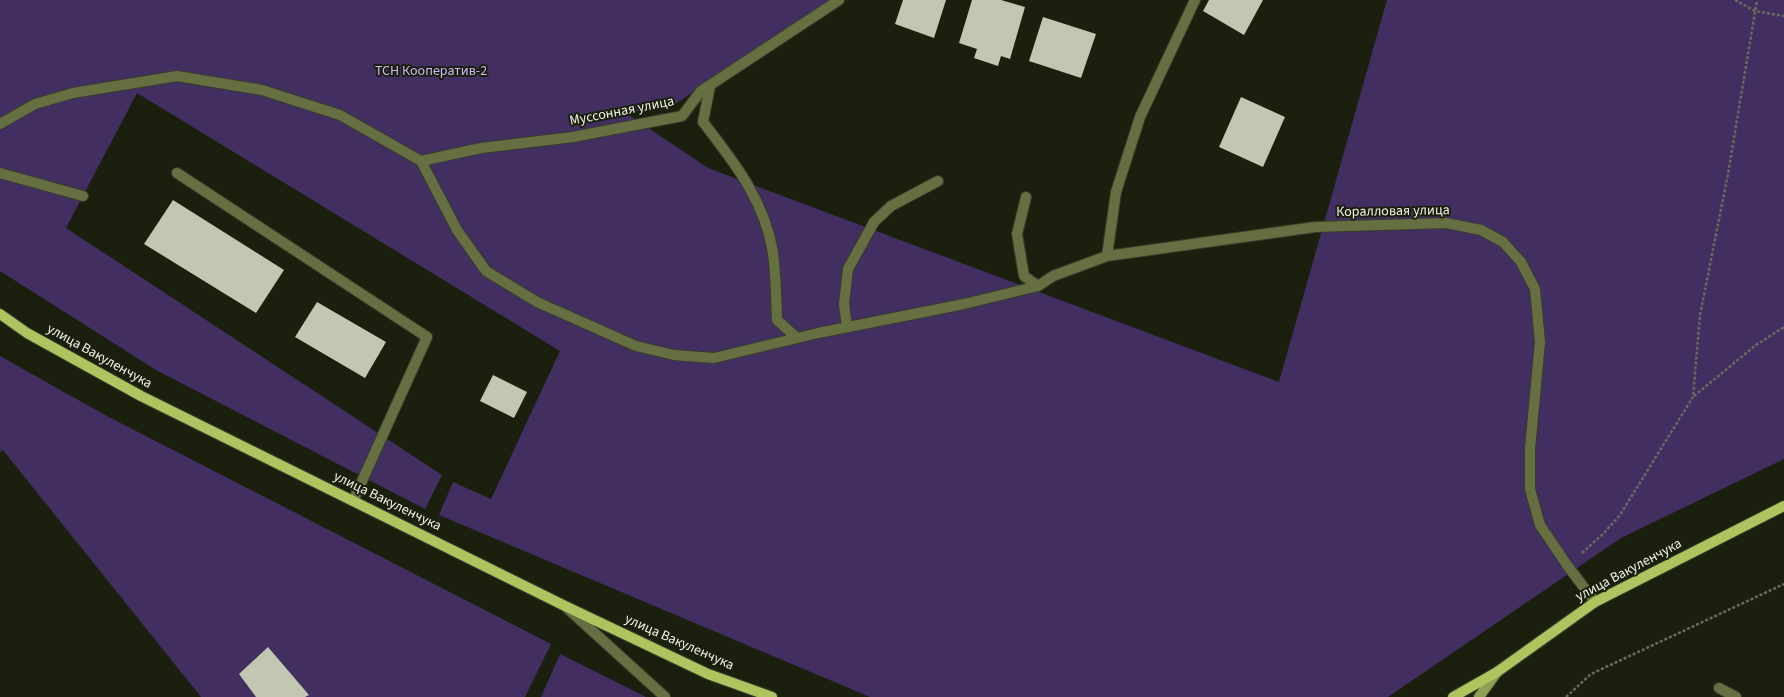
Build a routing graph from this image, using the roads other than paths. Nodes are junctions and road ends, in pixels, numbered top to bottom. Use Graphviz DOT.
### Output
graph roads {
  1 [pos="840,0"];
  2 [pos="1195,0"];
  3 [pos="710,86"];
  4 [pos="0,124"];
  5 [pos="421,161"];
  6 [pos="177,172"];
  7 [pos="0,173"];
  8 [pos="938,181"];
  9 [pos="84,196"];
  10 [pos="1026,197"];
  11 [pos="1108,256"];
  12 [pos="1038,286"];
  13 [pos="0,308"];
  14 [pos="0,314"];
  15 [pos="847,327"];
  16 [pos="26,333"];
  17 [pos="797,338"];
  18 [pos="354,501"];
  19 [pos="1784,506"];
  20 [pos="1596,602"];
  21 [pos="563,605"];
  22 [pos="1497,672"];
  23 [pos="1719,688"];
  24 [pos="665,697"];
  25 [pos="772,697"];
  26 [pos="1453,697"];
  27 [pos="1479,697"];
  28 [pos="1736,697"];
  1 -- 3 [label="street, Муссонная улица"];
  2 -- 11 [label="street"];
  3 -- 5 [label="street, Муссонная улица"];
  3 -- 17 [label="street"];
  4 -- 5 [label="street"];
  5 -- 17 [label="street"];
  6 -- 18 [label="street"];
  7 -- 9 [label="street"];
  8 -- 15 [label="street"];
  10 -- 12 [label="street"];
  11 -- 12 [label="street, Коралловая улица"];
  11 -- 20 [label="street, Коралловая улица"];
  12 -- 15 [label="street"];
  13 -- 16 [label="main road"];
  14 -- 16 [label="main road, улица Вакуленчука"];
  15 -- 17 [label="street"];
  16 -- 18 [label="main road, улица Вакуленчука"];
  18 -- 21 [label="main road, улица Вакуленчука"];
  19 -- 20 [label="main road, улица Вакуленчука"];
  20 -- 22 [label="main road, улица Вакуленчука"];
  21 -- 24 [label="street"];
  21 -- 25 [label="main road, улица Вакуленчука"];
  22 -- 26 [label="main road, улица Вакуленчука"];
  22 -- 27 [label="main road"];
  23 -- 28 [label="street"];
}
